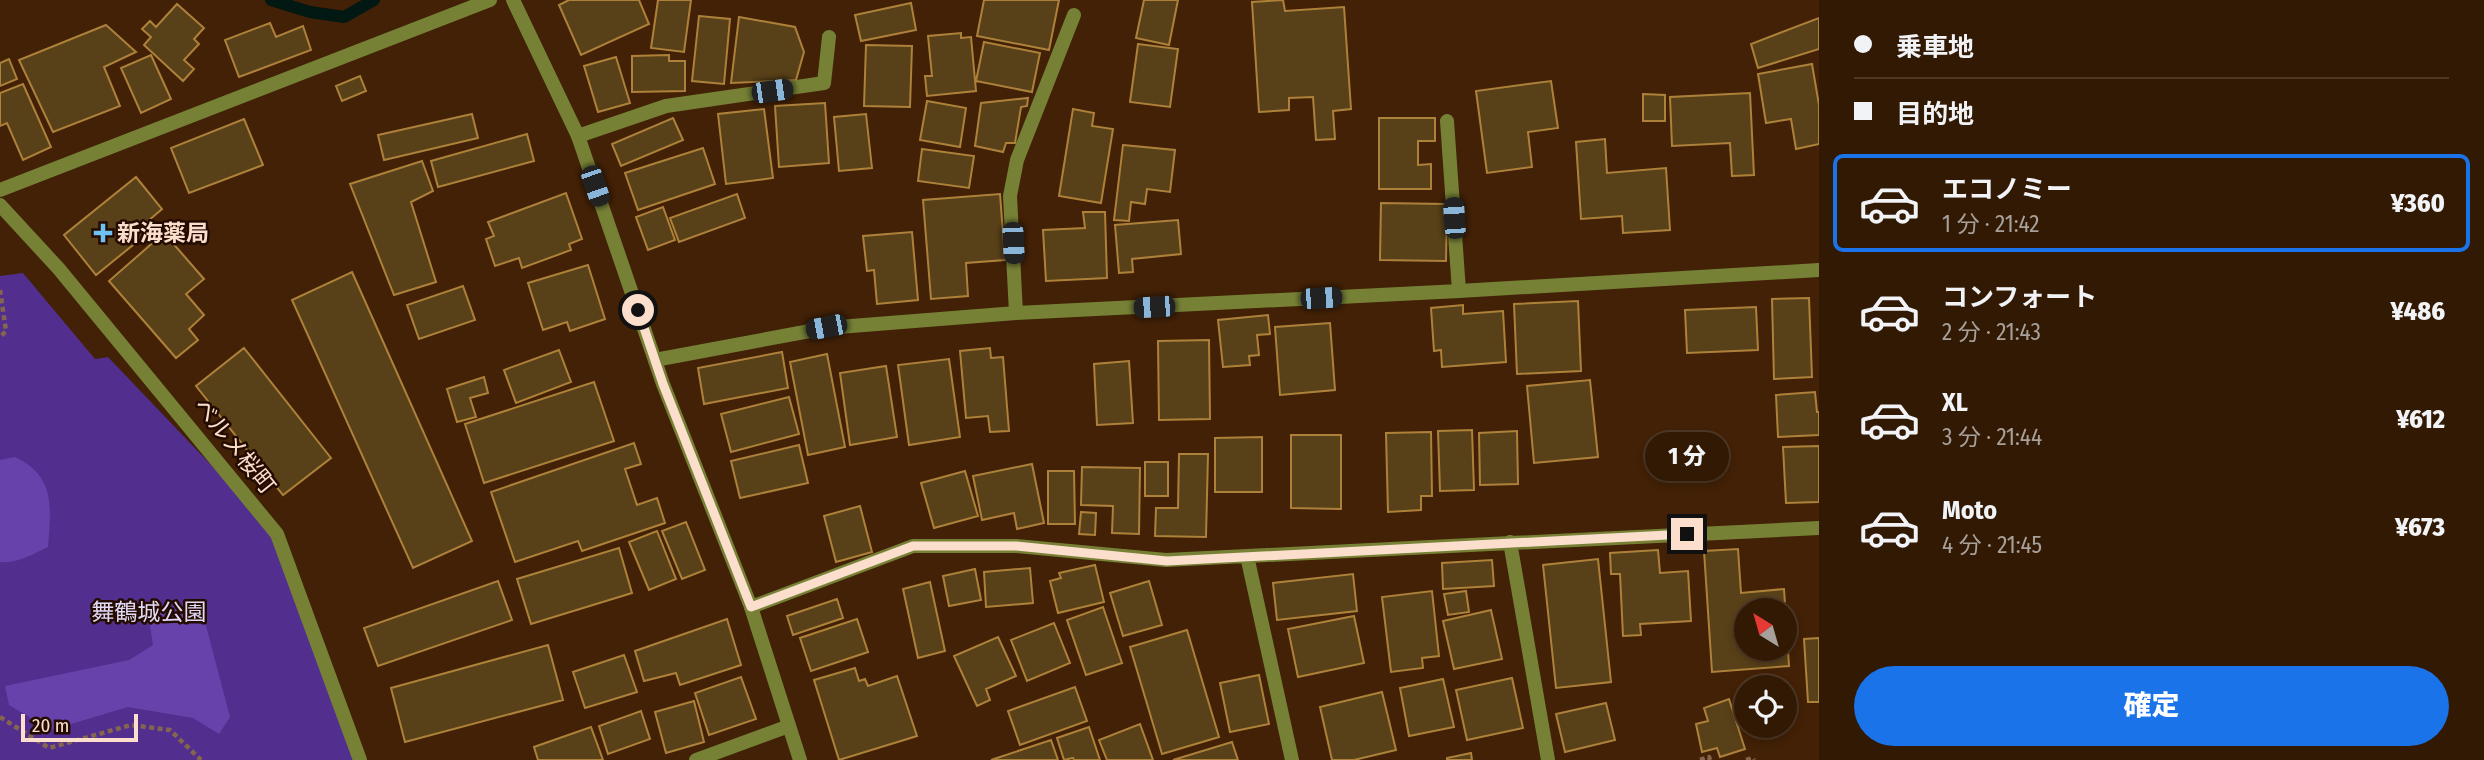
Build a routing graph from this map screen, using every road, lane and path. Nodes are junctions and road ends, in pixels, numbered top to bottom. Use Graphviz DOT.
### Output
graph roads {
  1 [pos="490,0"];
  2 [pos="513,0"];
  3 [pos="1074,15"];
  4 [pos="828,37"];
  5 [pos="1447,121"];
  6 [pos="578,136"];
  7 [pos="0,190"];
  8 [pos="0,205"];
  9 [pos="1819,270"];
  10 [pos="0,290"];
  11 [pos="1459,292"];
  12 [pos="1016,313"];
  13 [pos="0,337"];
  14 [pos="655,360"];
  15 [pos="1819,528"];
  16 [pos="1510,542"];
  17 [pos="1247,556"];
  18 [pos="751,607"];
  19 [pos="0,718"];
  20 [pos="789,726"];
  21 [pos="201,760"];
  22 [pos="360,760"];
  23 [pos="696,760"];
  24 [pos="800,760"];
  25 [pos="1292,760"];
  26 [pos="1548,760"];
  27 [pos="1700,760"];
  28 [pos="1710,760"];
  29 [pos="1746,760"];
  30 [pos="1754,760"];
  1 -- 7 [label="street"];
  2 -- 6 [label="street"];
  3 -- 12 [label="street"];
  4 -- 6 [label="street"];
  5 -- 11 [label="street"];
  6 -- 14 [label="street"];
  8 -- 22 [label="street, ベルメ桜町"];
  9 -- 11 [label="street"];
  10 -- 13 [label="path"];
  11 -- 12 [label="street"];
  12 -- 14 [label="street"];
  14 -- 18 [label="street"];
  15 -- 16 [label="street"];
  16 -- 17 [label="street"];
  16 -- 26 [label="street"];
  17 -- 18 [label="street"];
  17 -- 25 [label="street"];
  18 -- 20 [label="street"];
  19 -- 21 [label="path"];
  20 -- 23 [label="street"];
  20 -- 24 [label="street"];
  27 -- 28 [label="path"];
  29 -- 30 [label="path"];
}
